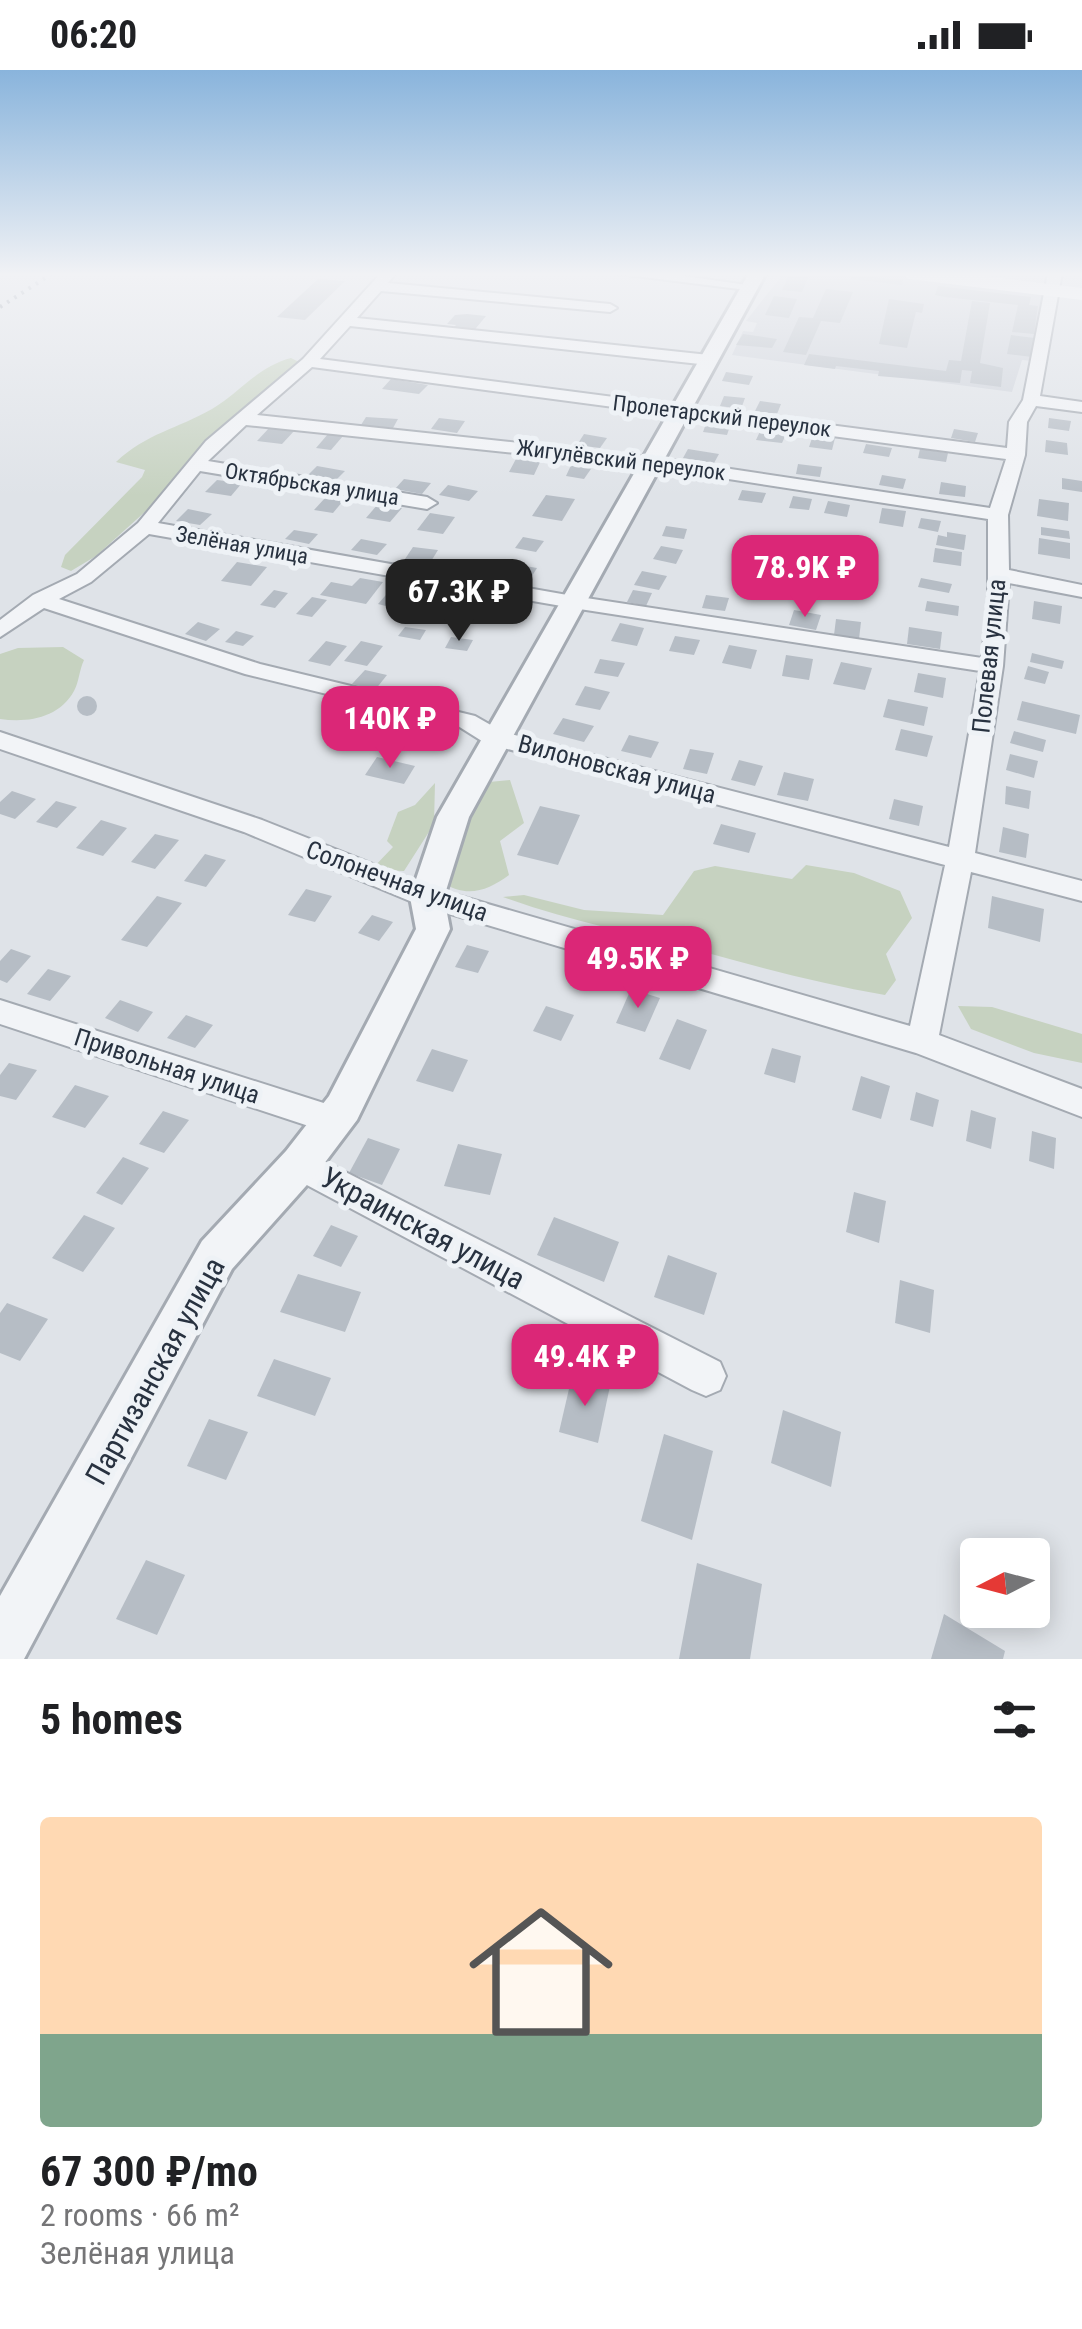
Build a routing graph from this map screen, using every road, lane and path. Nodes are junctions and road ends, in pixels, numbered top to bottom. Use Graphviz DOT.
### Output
graph roads {
  1 [pos="324,347"];
  2 [pos="590,347"];
  3 [pos="716,347"];
  4 [pos="1041,347"];
  5 [pos="709,360"];
  6 [pos="310,362"];
  7 [pos="1030,400"];
  8 [pos="1082,408"];
  9 [pos="682,410"];
  10 [pos="242,418"];
  11 [pos="1016,455"];
  12 [pos="651,462"];
  13 [pos="198,465"];
  14 [pos="427,503"];
  15 [pos="998,515"];
  16 [pos="145,527"];
  17 [pos="998,574"];
  18 [pos="1082,591"];
  19 [pos="41,600"];
  20 [pos="573,602"];
  21 [pos="0,630"];
  22 [pos="992,666"];
  23 [pos="494,738"];
  24 [pos="0,740"];
  25 [pos="960,858"];
  26 [pos="1082,891"];
  27 [pos="427,897"];
  28 [pos="0,1012"];
  29 [pos="922,1042"];
  30 [pos="1082,1103"];
  31 [pos="333,1120"];
  32 [pos="300,1164"];
  33 [pos="706,1376"];
  34 [pos="0,1649"];
  1 -- 6 [label="street, Октябрьская улица"];
  2 -- 5 [label="street"];
  3 -- 5 [label="street, Партизанская улица"];
  4 -- 7 [label="street, Полевая улица"];
  5 -- 9 [label="street, Партизанская улица"];
  6 -- 9 [label="street, Пролетарский переулок"];
  6 -- 10 [label="street, Октябрьская улица"];
  7 -- 8 [label="street"];
  7 -- 11 [label="street, Полевая улица"];
  9 -- 11 [label="street, Пролетарский переулок"];
  9 -- 12 [label="street, Партизанская улица"];
  10 -- 12 [label="street, Жигулёвский переулок"];
  10 -- 13 [label="street, Октябрьская улица"];
  11 -- 15 [label="street, Полевая улица"];
  12 -- 15 [label="street, Жигулёвский переулок"];
  12 -- 20 [label="street, Партизанская улица"];
  13 -- 14 [label="street, Октябрьская улица"];
  13 -- 16 [label="street, Октябрьская улица"];
  15 -- 17 [label="street, Полевая улица"];
  16 -- 19 [label="street, Октябрьская улица"];
  16 -- 20 [label="street, Зелёная улица"];
  17 -- 18 [label="street"];
  17 -- 22 [label="street, Полевая улица"];
  19 -- 21 [label="street, Октябрьская улица"];
  19 -- 23 [label="street, Вилоновская улица"];
  20 -- 22 [label="street, Зелёная улица"];
  20 -- 23 [label="street, Партизанская улица"];
  22 -- 25 [label="street, Полевая улица"];
  23 -- 25 [label="street, Вилоновская улица"];
  23 -- 27 [label="street, Партизанская улица"];
  24 -- 27 [label="street, Солонечная улица"];
  25 -- 26 [label="street, Вилоновская улица"];
  25 -- 29 [label="street, Полевая улица"];
  27 -- 29 [label="street, Солонечная улица"];
  27 -- 31 [label="street, Партизанская улица"];
  28 -- 31 [label="street, Привольная улица"];
  29 -- 30 [label="street, Солонечная улица"];
  31 -- 32 [label="street, Партизанская улица"];
  32 -- 33 [label="street, Украинская улица"];
  32 -- 34 [label="street, Партизанская улица"];
}
